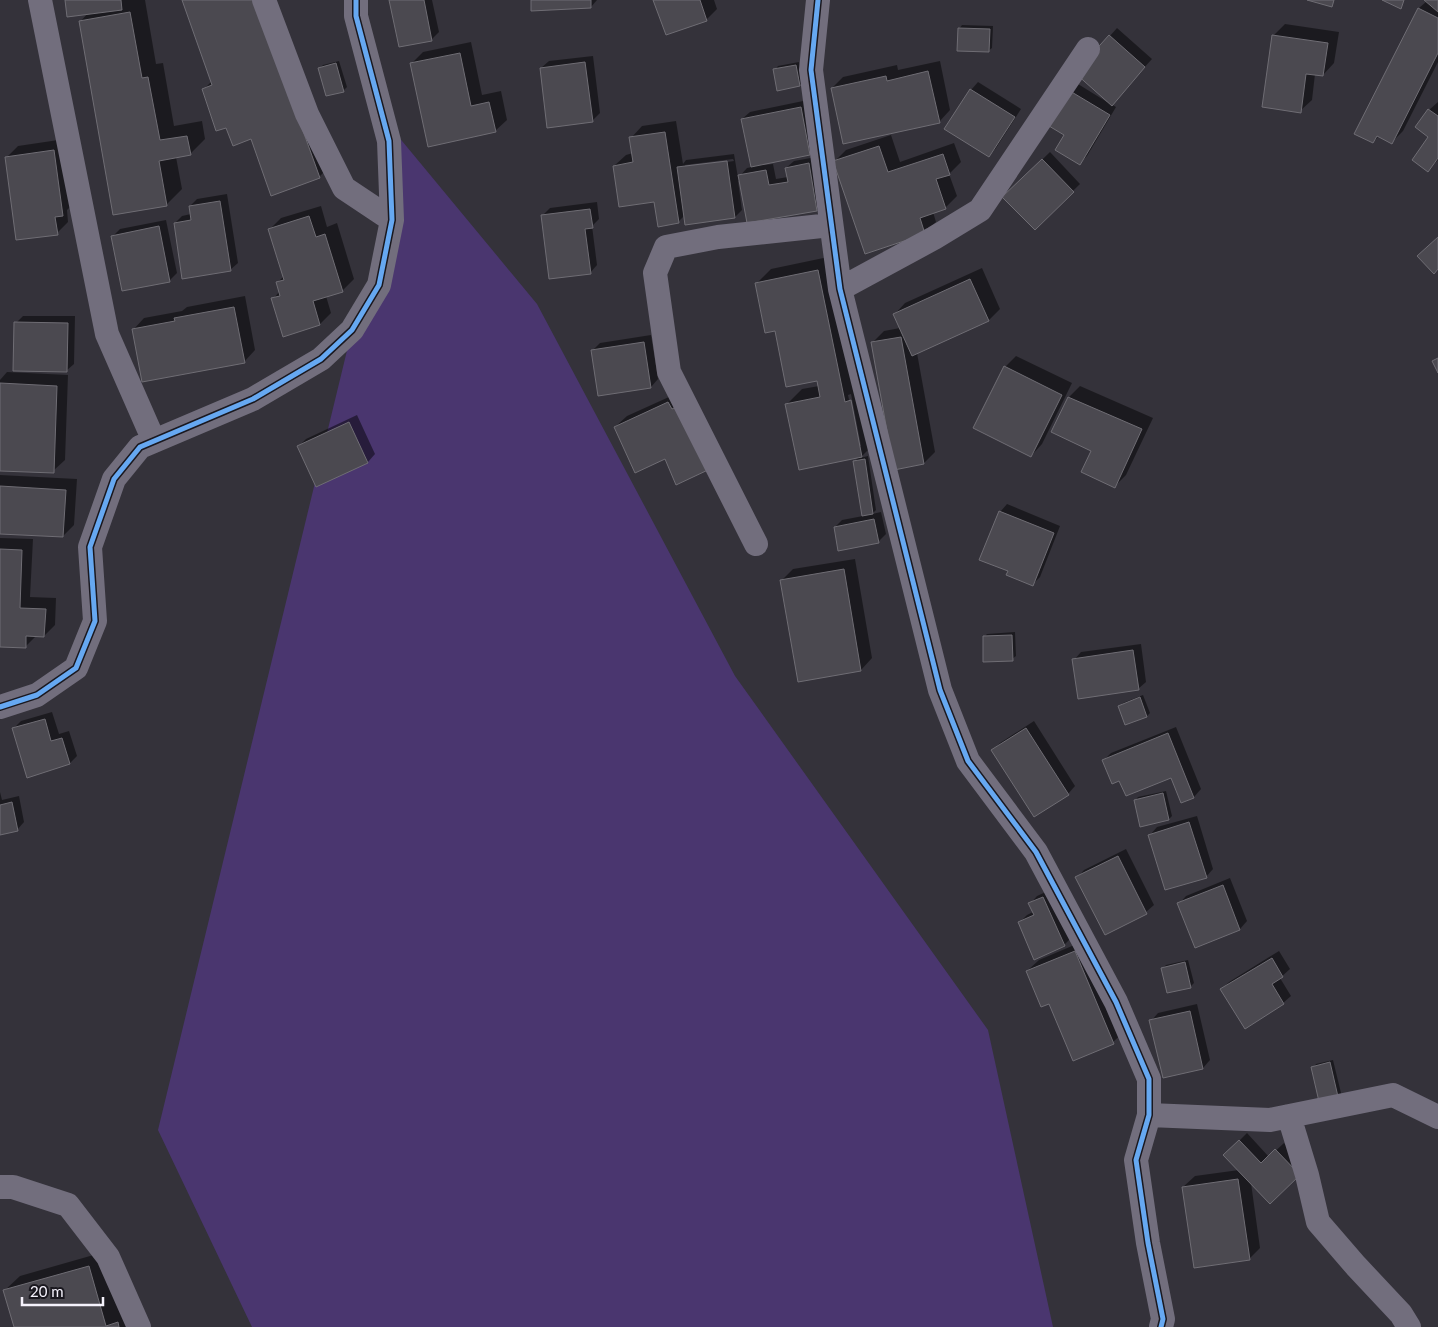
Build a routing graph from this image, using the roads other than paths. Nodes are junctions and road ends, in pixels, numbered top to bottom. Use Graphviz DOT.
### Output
graph roads {
  1 [pos="40,0"];
  2 [pos="264,0"];
  3 [pos="356,0"];
  4 [pos="818,0"];
  5 [pos="1088,49"];
  6 [pos="392,220"];
  7 [pos="831,225"];
  8 [pos="840,289"];
  9 [pos="154,441"];
  10 [pos="756,544"];
  11 [pos="0,707"];
  12 [pos="1149,1115"];
  13 [pos="1290,1116"];
  14 [pos="1438,1117"];
  15 [pos="0,1187"];
  16 [pos="140,1327"];
  17 [pos="1162,1327"];
  18 [pos="1408,1327"];
  1 -- 9 [label="street"];
  2 -- 6 [label="street"];
  3 -- 6 [label="street"];
  4 -- 7 [label="street"];
  5 -- 8 [label="street"];
  6 -- 9 [label="street"];
  7 -- 8 [label="street"];
  7 -- 10 [label="street"];
  8 -- 12 [label="street"];
  9 -- 11 [label="street"];
  12 -- 13 [label="street"];
  12 -- 17 [label="street"];
  13 -- 14 [label="street"];
  13 -- 18 [label="street"];
  15 -- 16 [label="street"];
}
